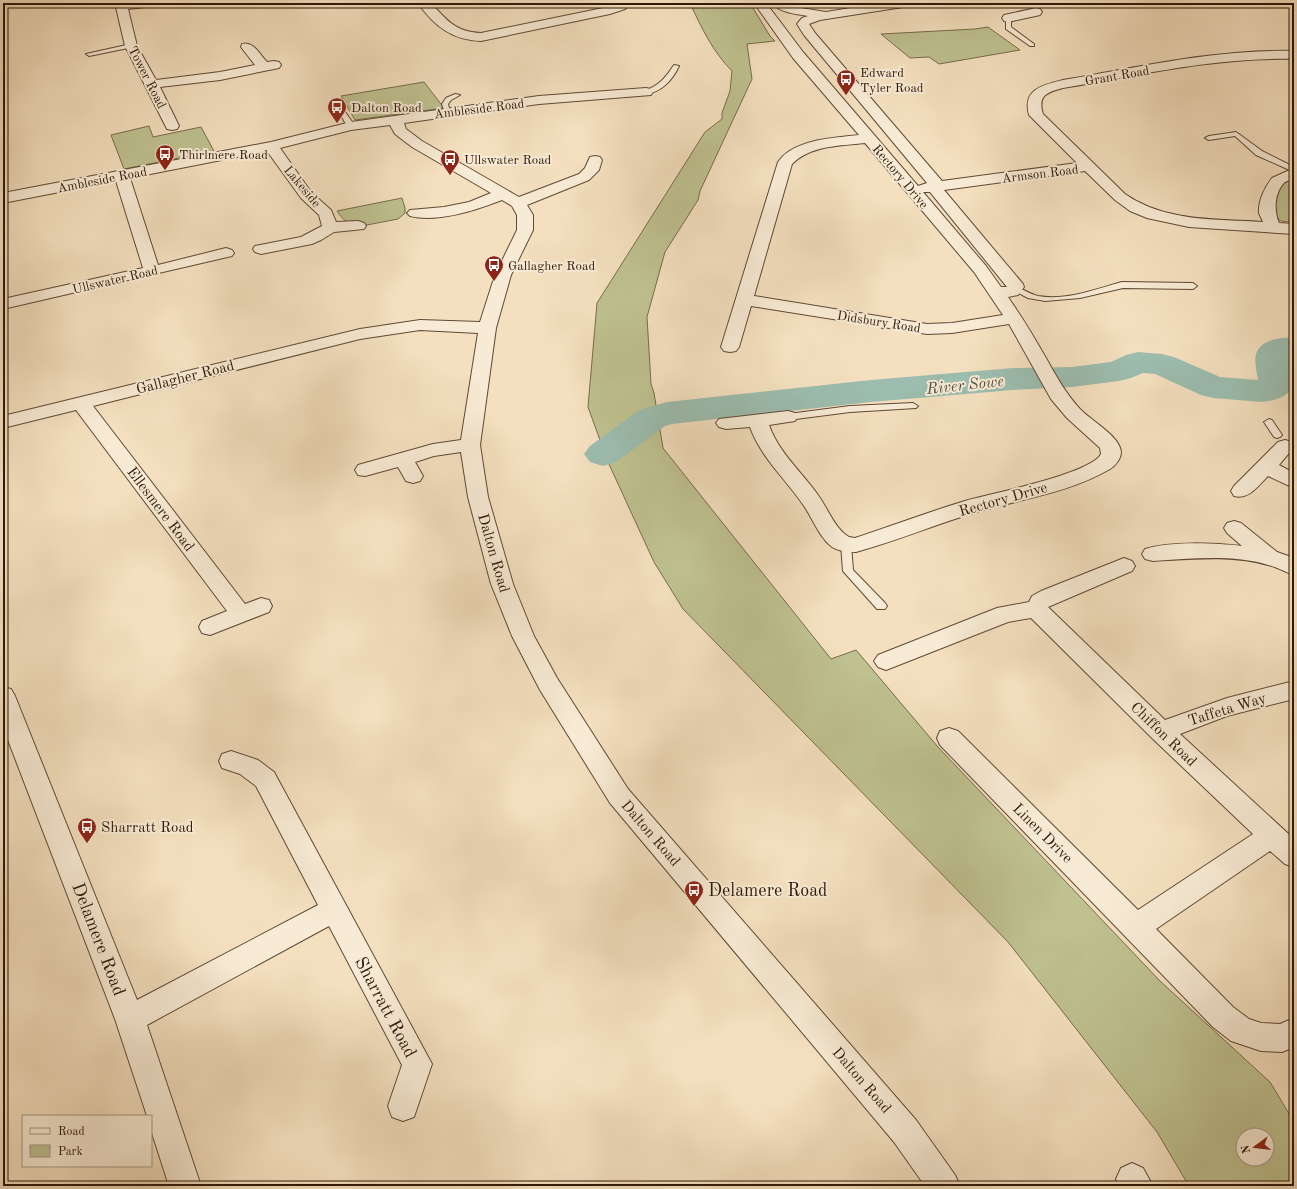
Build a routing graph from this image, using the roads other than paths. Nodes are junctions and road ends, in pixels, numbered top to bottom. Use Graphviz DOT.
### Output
graph roads {
  1 [pos="149,3"];
  2 [pos="424,3"];
  3 [pos="625,3"];
  4 [pos="760,3"];
  5 [pos="778,3"];
  6 [pos="903,3"];
  7 [pos="122,5"];
  8 [pos="1009,12"];
  9 [pos="1036,12"];
  10 [pos="827,15"];
  11 [pos="1032,45"];
  12 [pos="131,46"];
  13 [pos="248,47"];
  14 [pos="89,54"];
  15 [pos="1294,54"];
  16 [pos="829,58"];
  17 [pos="803,61"];
  18 [pos="676,66"];
  19 [pos="152,84"];
  20 [pos="649,91"];
  21 [pos="457,95"];
  22 [pos="662,96"];
  23 [pos="341,110"];
  24 [pos="447,112"];
  25 [pos="395,119"];
  26 [pos="173,126"];
  27 [pos="351,126"];
  28 [pos="869,138"];
  29 [pos="1209,138"];
  30 [pos="271,146"];
  31 [pos="595,160"];
  32 [pos="1089,166"];
  33 [pos="1294,171"];
  34 [pos="122,175"];
  35 [pos="936,186"];
  36 [pos="912,190"];
  37 [pos="3,198"];
  38 [pos="510,199"];
  39 [pos="410,212"];
  40 [pos="358,226"];
  41 [pos="330,227"];
  42 [pos="1273,228"];
  43 [pos="1294,229"];
  44 [pos="261,249"];
  45 [pos="226,253"];
  46 [pos="152,271"];
  47 [pos="1193,286"];
  48 [pos="1015,289"];
  49 [pos="998,294"];
  50 [pos="744,300"];
  51 [pos="3,304"];
  52 [pos="1014,318"];
  53 [pos="486,328"];
  54 [pos="730,348"];
  55 [pos="81,403"];
  56 [pos="913,406"];
  57 [pos="788,417"];
  58 [pos="758,421"];
  59 [pos="3,422"];
  60 [pos="1269,422"];
  61 [pos="726,423"];
  62 [pos="1281,440"];
  63 [pos="470,445"];
  64 [pos="403,459"];
  65 [pos="1266,467"];
  66 [pos="365,470"];
  67 [pos="413,476"];
  68 [pos="1294,481"];
  69 [pos="1241,491"];
  70 [pos="1234,528"];
  71 [pos="846,545"];
  72 [pos="1153,554"];
  73 [pos="1269,557"];
  74 [pos="1124,566"];
  75 [pos="1294,567"];
  76 [pos="261,606"];
  77 [pos="881,606"];
  78 [pos="1036,609"];
  79 [pos="240,614"];
  80 [pos="210,627"];
  81 [pos="886,662"];
  82 [pos="1294,690"];
  83 [pos="3,696"];
  84 [pos="1162,732"];
  85 [pos="949,738"];
  86 [pos="231,761"];
  87 [pos="1271,836"];
  88 [pos="1294,856"];
  89 [pos="334,910"];
  90 [pos="1136,927"];
  91 [pos="130,1019"];
  92 [pos="1294,1032"];
  93 [pos="403,1106"];
  94 [pos="185,1186"];
  95 [pos="944,1186"];
  1 -- 7 [label="street"];
  2 -- 3 [label="street"];
  4 -- 17 [label="street, Rectory Drive"];
  5 -- 10 [label="street"];
  6 -- 10 [label="street"];
  7 -- 12 [label="street, Tower Road"];
  8 -- 9 [label="street"];
  8 -- 11 [label="lane"];
  10 -- 16 [label="street, Rectory Drive"];
  12 -- 14 [label="lane"];
  12 -- 19 [label="street, Tower Road"];
  13 -- 19 [label="street"];
  15 -- 32 [label="street, Grant Road"];
  16 -- 17 [label="street"];
  16 -- 35 [label="street, Rectory Drive"];
  17 -- 28 [label="street, Rectory Drive"];
  18 -- 20 [label="lane"];
  19 -- 26 [label="street, Tower Road"];
  20 -- 22 [label="lane"];
  20 -- 24 [label="street, Ambleside Road"];
  21 -- 24 [label="lane"];
  23 -- 27 [label="lane"];
  24 -- 25 [label="street, Ambleside Road"];
  25 -- 27 [label="street, Ambleside Road"];
  25 -- 38 [label="street"];
  27 -- 30 [label="street, Ambleside Road"];
  28 -- 36 [label="street, Rectory Drive"];
  28 -- 50 [label="street"];
  29 -- 33 [label="lane"];
  30 -- 34 [label="street, Ambleside Road"];
  30 -- 41 [label="street, Lakeside"];
  31 -- 38 [label="street"];
  32 -- 35 [label="street, Armson Road"];
  32 -- 42 [label="street, Armson Road"];
  33 -- 42 [label="street"];
  34 -- 37 [label="street, Ambleside Road"];
  34 -- 46 [label="street"];
  35 -- 36 [label="street, Armson Road"];
  35 -- 48 [label="street, Rectory Drive"];
  36 -- 49 [label="street, Rectory Drive"];
  38 -- 39 [label="street"];
  38 -- 53 [label="street, Dalton Road"];
  40 -- 41 [label="street"];
  41 -- 44 [label="street"];
  42 -- 43 [label="street, Armson Road"];
  45 -- 46 [label="street, Ullswater Road"];
  46 -- 51 [label="street, Ullswater Road"];
  47 -- 48 [label="lane"];
  48 -- 49 [label="street"];
  49 -- 52 [label="street, Rectory Drive"];
  50 -- 52 [label="street, Didsbury Road"];
  50 -- 54 [label="street"];
  52 -- 71 [label="street, Rectory Drive"];
  53 -- 55 [label="street, Gallagher Road"];
  53 -- 63 [label="street, Dalton Road"];
  55 -- 59 [label="street, Gallagher Road"];
  55 -- 79 [label="street, Ellesmere Road"];
  56 -- 57 [label="lane"];
  57 -- 58 [label="street"];
  58 -- 61 [label="street"];
  58 -- 71 [label="street"];
  60 -- 62 [label="lane"];
  62 -- 65 [label="street"];
  63 -- 64 [label="street"];
  63 -- 95 [label="street, Dalton Road"];
  64 -- 66 [label="street"];
  64 -- 67 [label="street"];
  65 -- 68 [label="street"];
  65 -- 69 [label="street"];
  70 -- 73 [label="street"];
  71 -- 77 [label="lane"];
  72 -- 73 [label="street"];
  73 -- 75 [label="street"];
  74 -- 78 [label="street"];
  76 -- 79 [label="street"];
  78 -- 81 [label="street"];
  78 -- 84 [label="street, Chiffon Road"];
  79 -- 80 [label="street"];
  82 -- 84 [label="street, Taffeta Way"];
  83 -- 91 [label="street, Delamere Road"];
  84 -- 87 [label="street, Chiffon Road"];
  85 -- 90 [label="street, Linen Drive"];
  86 -- 89 [label="street, Sharratt Road"];
  87 -- 88 [label="street, Chiffon Road"];
  87 -- 90 [label="street"];
  89 -- 91 [label="street"];
  89 -- 93 [label="street, Sharratt Road"];
  90 -- 92 [label="street, Linen Drive"];
  91 -- 94 [label="street, Delamere Road"];
}
